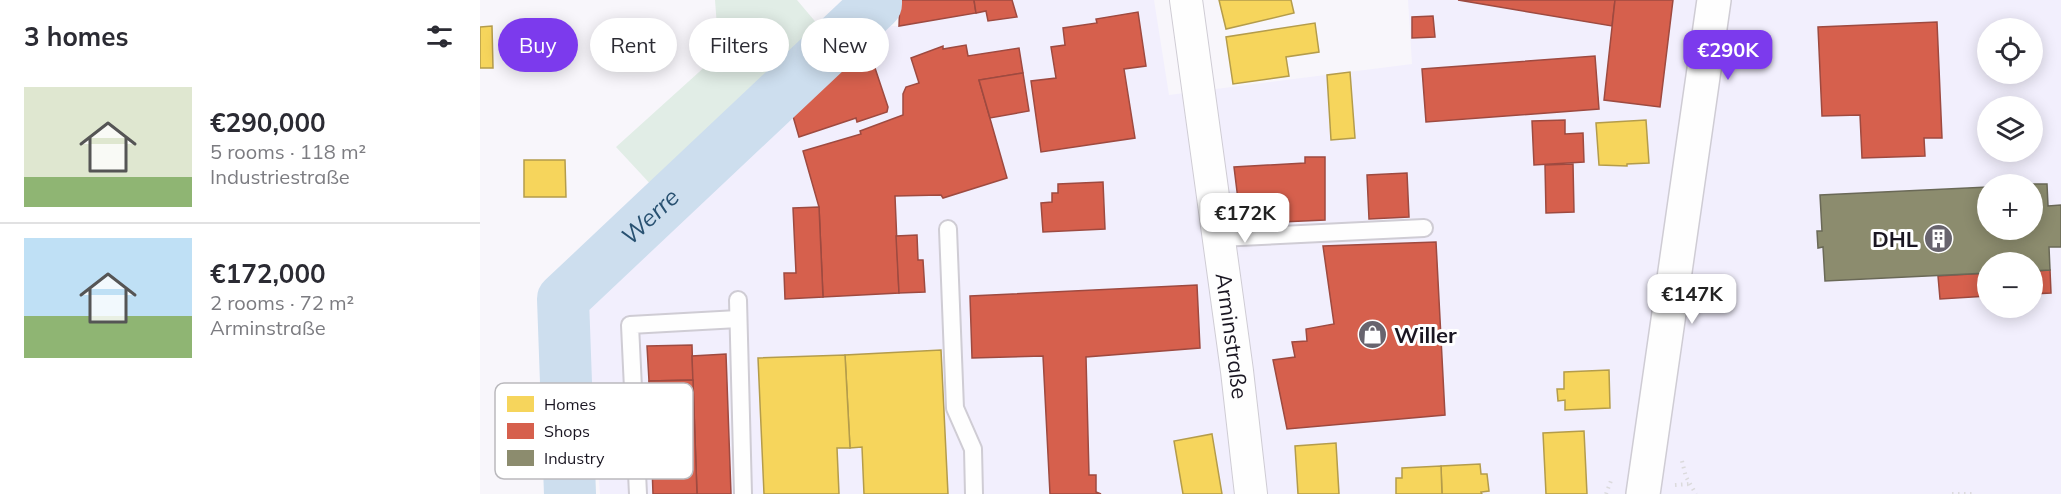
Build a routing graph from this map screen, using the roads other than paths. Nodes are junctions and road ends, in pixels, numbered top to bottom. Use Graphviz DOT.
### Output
graph roads {
  1 [pos="1186,0"];
  2 [pos="1714,0"];
  3 [pos="1424,228"];
  4 [pos="948,229"];
  5 [pos="1219,238"];
  6 [pos="738,300"];
  7 [pos="738,319"];
  8 [pos="633,383"];
  9 [pos="637,479"];
  10 [pos="638,494"];
  11 [pos="743,494"];
  12 [pos="975,494"];
  13 [pos="1251,494"];
  14 [pos="1643,494"];
  1 -- 5 [label="street, Arminstraße"];
  2 -- 14 [label="street"];
  3 -- 5 [label="lane"];
  4 -- 12 [label="lane"];
  5 -- 13 [label="street, Arminstraße"];
  6 -- 7 [label="lane"];
  7 -- 8 [label="lane"];
  7 -- 11 [label="lane"];
  9 -- 10 [label="lane"];
}
